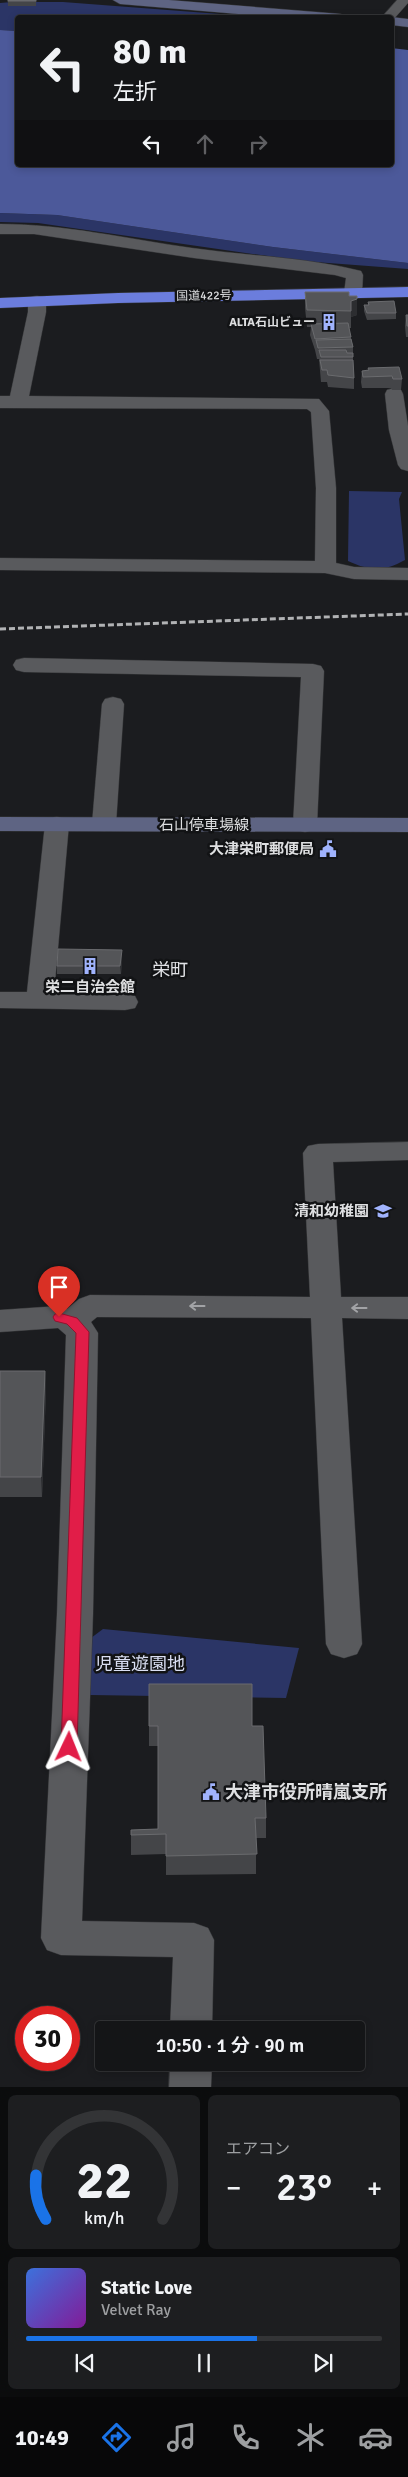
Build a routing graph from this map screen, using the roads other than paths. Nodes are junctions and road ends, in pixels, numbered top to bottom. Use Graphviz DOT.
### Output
graph roads {
  1 [pos="120,0"];
  2 [pos="404,0"];
  3 [pos="304,15"];
  4 [pos="390,15"];
  5 [pos="394,21"];
  6 [pos="408,23"];
  7 [pos="0,229"];
  8 [pos="408,292"];
  9 [pos="353,293"];
  10 [pos="37,301"];
  11 [pos="0,303"];
  12 [pos="394,394"];
  13 [pos="9,402"];
  14 [pos="408,465"];
  15 [pos="0,564"];
  16 [pos="325,567"];
  17 [pos="408,574"];
  18 [pos="24,665"];
  19 [pos="113,704"];
  20 [pos="0,824"];
  21 [pos="57,824"];
  22 [pos="104,824"];
  23 [pos="305,825"];
  24 [pos="408,825"];
  25 [pos="0,1000"];
  26 [pos="40,1001"];
  27 [pos="125,1002"];
  28 [pos="408,1151"];
  29 [pos="326,1307"];
  30 [pos="408,1308"];
  31 [pos="0,1321"];
  32 [pos="72,1321"];
  33 [pos="344,1644"];
  34 [pos="191,2021"];
  35 [pos="190,2071"];
  36 [pos="190,2087"];
  1 -- 3 [label="main road"];
  2 -- 4 [label="street"];
  5 -- 6 [label="main road"];
  7 -- 9 [label="street"];
  8 -- 9 [label="highway, 国道422号"];
  9 -- 10 [label="highway, 国道422号"];
  10 -- 11 [label="highway, 国道422号"];
  10 -- 13 [label="street"];
  12 -- 14 [label="street"];
  13 -- 16 [label="street"];
  15 -- 16 [label="street"];
  16 -- 17 [label="street"];
  18 -- 23 [label="street"];
  19 -- 22 [label="street"];
  20 -- 21 [label="main road, 石山停車場線"];
  21 -- 22 [label="main road, 石山停車場線"];
  21 -- 26 [label="street"];
  22 -- 23 [label="main road, 石山停車場線"];
  23 -- 24 [label="main road, 石山停車場線"];
  25 -- 26 [label="street"];
  26 -- 27 [label="street"];
  28 -- 29 [label="street"];
  30 -- 29 [label="street, one-way"];
  29 -- 32 [label="street, one-way"];
  29 -- 33 [label="street"];
  31 -- 32 [label="street"];
  32 -- 34 [label="street"];
  35 -- 36 [label="street"];
}
